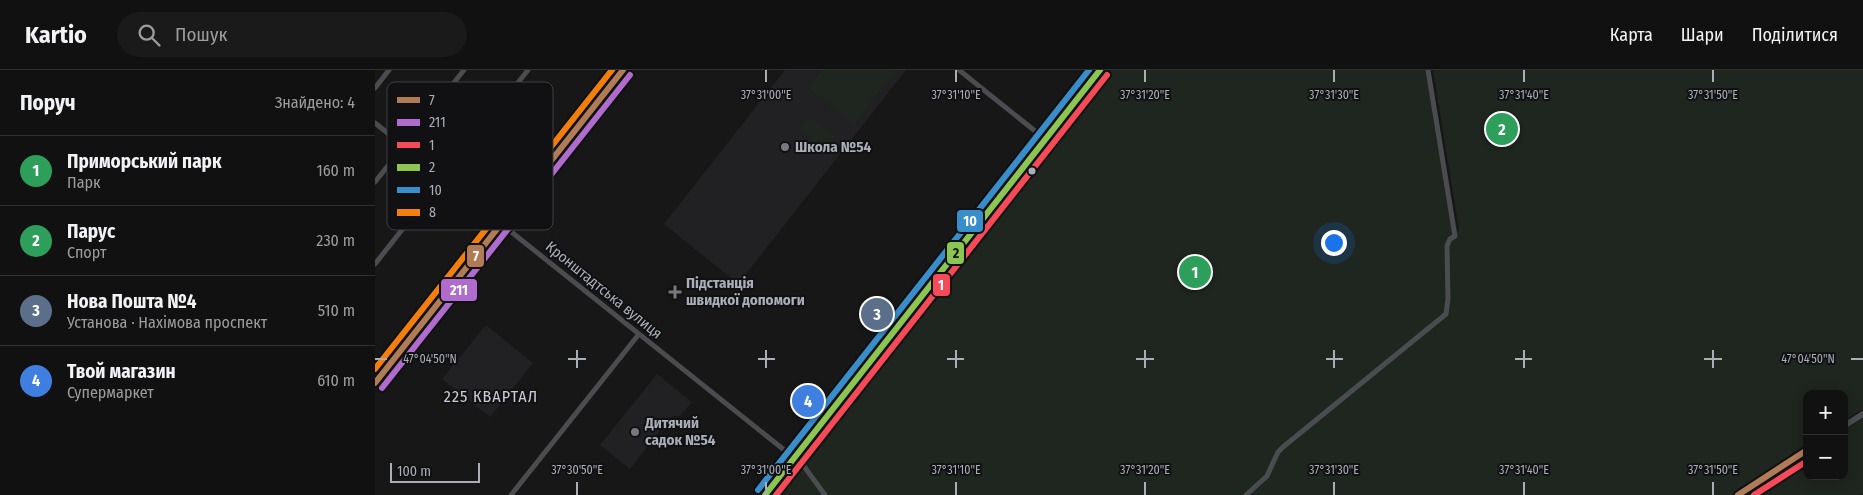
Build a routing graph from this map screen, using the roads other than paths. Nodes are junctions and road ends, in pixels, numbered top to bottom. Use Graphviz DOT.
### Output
graph roads {
  1 [pos="389,70"];
  2 [pos="464,70"];
  3 [pos="528,70"];
  4 [pos="623,70"];
  5 [pos="959,70"];
  6 [pos="1100,70"];
  7 [pos="1429,70"];
  8 [pos="454,82"];
  9 [pos="519,82"];
  10 [pos="375,88"];
  11 [pos="375,123"];
  12 [pos="387,133"];
  13 [pos="1045,139"];
  14 [pos="553,159"];
  15 [pos="387,167"];
  16 [pos="375,182"];
  17 [pos="402,230"];
  18 [pos="497,230"];
  19 [pos="509,230"];
  20 [pos="375,264"];
  21 [pos="639,334"];
  22 [pos="375,383"];
  23 [pos="1863,414"];
  24 [pos="1848,423"];
  25 [pos="1803,453"];
  26 [pos="794,458"];
  27 [pos="511,495"];
  28 [pos="765,495"];
  29 [pos="825,495"];
  30 [pos="1246,495"];
  31 [pos="1739,495"];
  1 -- 10 [label="street"];
  2 -- 8 [label="street"];
  3 -- 9 [label="street"];
  4 -- 14 [label="main road"];
  5 -- 13 [label="street"];
  6 -- 13 [label="main road"];
  7 -- 30 [label="street"];
  11 -- 12 [label="street, Кронштадтська вулиця"];
  13 -- 26 [label="main road"];
  15 -- 16 [label="street"];
  17 -- 20 [label="street"];
  18 -- 22 [label="main road"];
  19 -- 21 [label="street, Кронштадтська вулиця"];
  21 -- 26 [label="street, Кронштадтська вулиця"];
  21 -- 27 [label="street"];
  23 -- 24 [label="street"];
  25 -- 31 [label="street"];
  26 -- 28 [label="main road"];
  26 -- 29 [label="street, Кронштадтська вулиця"];
}
